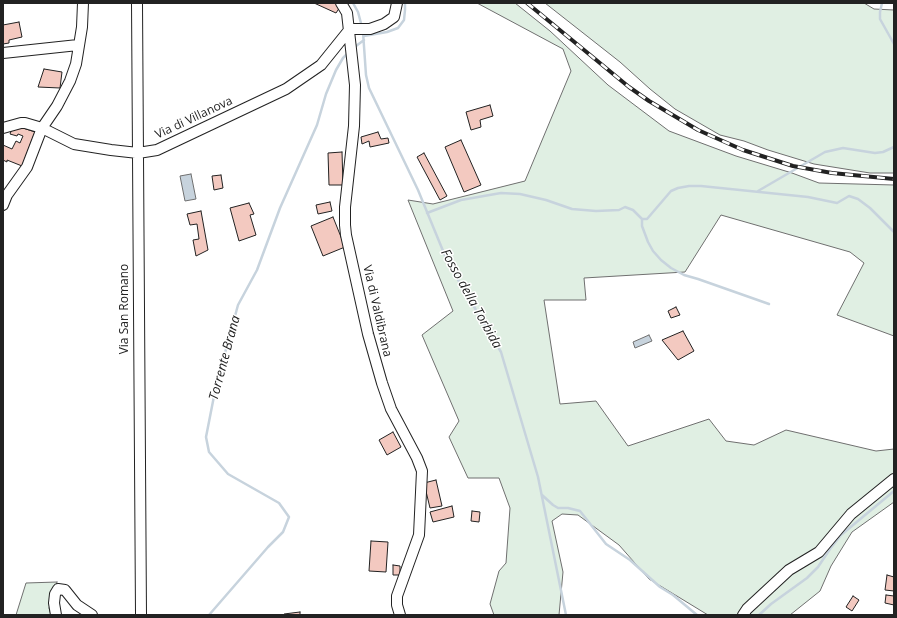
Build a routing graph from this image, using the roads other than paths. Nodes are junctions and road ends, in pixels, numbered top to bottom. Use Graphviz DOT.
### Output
graph roads {
  1 [pos="83,3"];
  2 [pos="137,3"];
  3 [pos="341,3"];
  4 [pos="397,3"];
  5 [pos="350,29"];
  6 [pos="78,45"];
  7 [pos="3,53"];
  8 [pos="3,128"];
  9 [pos="42,128"];
  10 [pos="138,153"];
  11 [pos="3,205"];
  12 [pos="894,479"];
  13 [pos="56,615"];
  14 [pos="92,615"];
  15 [pos="141,615"];
  16 [pos="400,615"];
  17 [pos="743,615"];
  1 -- 6 [label="street"];
  2 -- 10 [label="street, Via San Romano"];
  3 -- 5 [label="street, Via di Valdibrana"];
  4 -- 5 [label="street"];
  5 -- 10 [label="street, Via di Villanova"];
  5 -- 16 [label="street, Via di Valdibrana"];
  6 -- 7 [label="street"];
  6 -- 9 [label="street"];
  8 -- 9 [label="street, Via di Villanova"];
  9 -- 10 [label="street, Via di Villanova"];
  9 -- 11 [label="street"];
  10 -- 15 [label="street, Via San Romano"];
  12 -- 17 [label="street"];
  13 -- 14 [label="street"];
}
